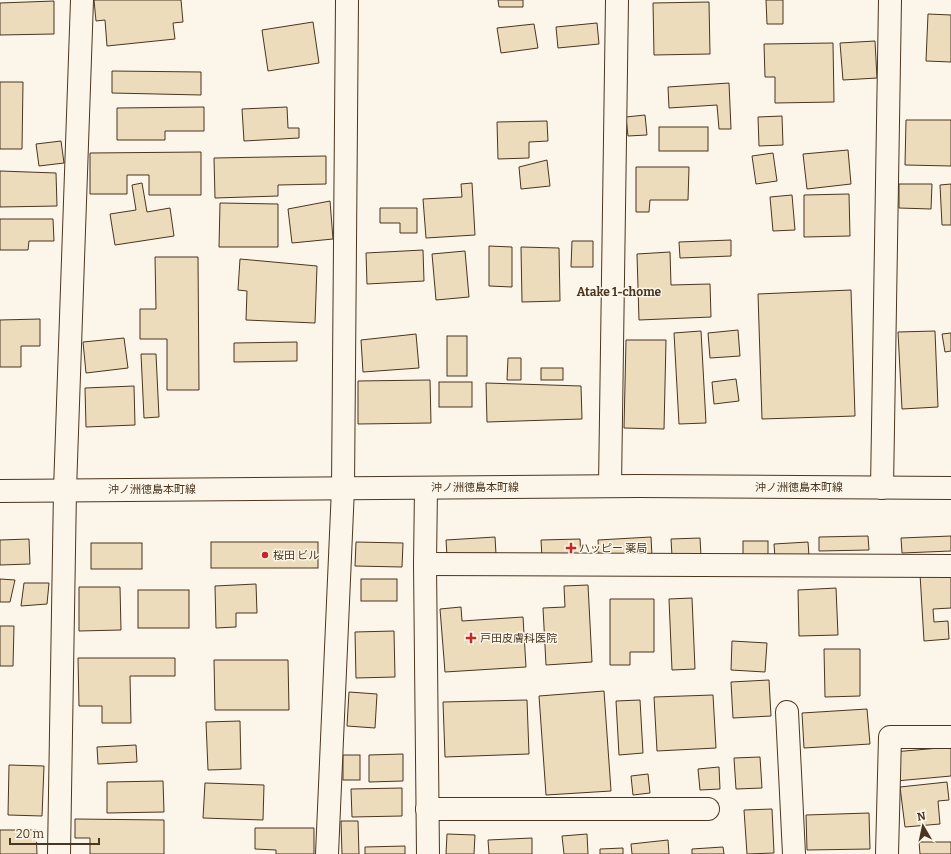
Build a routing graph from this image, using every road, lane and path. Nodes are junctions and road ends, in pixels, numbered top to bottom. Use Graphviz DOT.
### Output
graph roads {
  1 [pos="82,0"];
  2 [pos="347,0"];
  3 [pos="617,0"];
  4 [pos="890,0"];
  5 [pos="610,486"];
  6 [pos="342,488"];
  7 [pos="426,488"];
  8 [pos="882,488"];
  9 [pos="951,488"];
  10 [pos="65,490"];
  11 [pos="0,491"];
  12 [pos="425,564"];
  13 [pos="951,566"];
  14 [pos="787,712"];
  15 [pos="951,737"];
  16 [pos="427,809"];
  17 [pos="708,809"];
  18 [pos="59,854"];
  19 [pos="327,854"];
  20 [pos="428,854"];
  21 [pos="794,854"];
  22 [pos="887,854"];
  1 -- 10 [label="street"];
  2 -- 6 [label="street"];
  3 -- 5 [label="street"];
  4 -- 8 [label="street"];
  5 -- 7 [label="street, 沖ノ洲徳島本町線"];
  5 -- 8 [label="street, 沖ノ洲徳島本町線"];
  6 -- 7 [label="street, 沖ノ洲徳島本町線"];
  6 -- 10 [label="street, 沖ノ洲徳島本町線"];
  6 -- 19 [label="street"];
  7 -- 12 [label="street"];
  8 -- 9 [label="street, 沖ノ洲徳島本町線"];
  10 -- 11 [label="street, 沖ノ洲徳島本町線"];
  10 -- 18 [label="street"];
  12 -- 13 [label="street"];
  12 -- 16 [label="street"];
  14 -- 21 [label="street"];
  15 -- 22 [label="street"];
  16 -- 17 [label="street"];
  16 -- 20 [label="street"];
}
